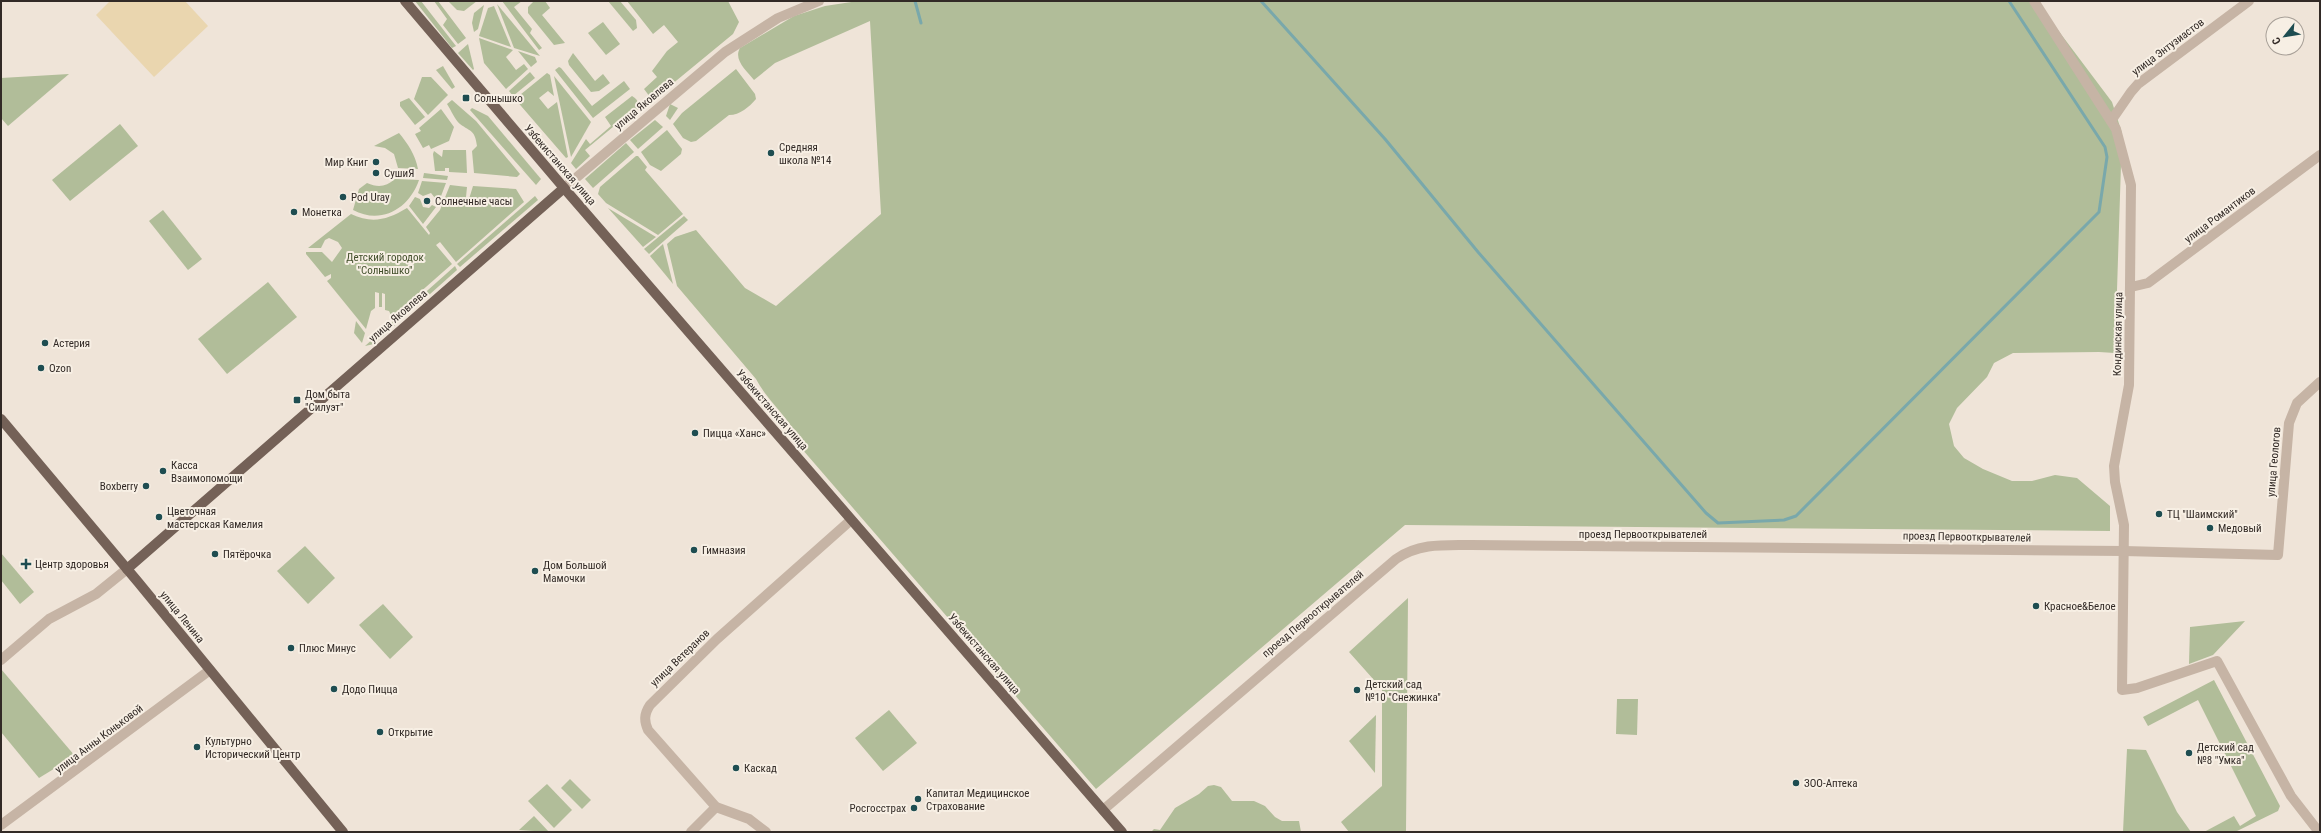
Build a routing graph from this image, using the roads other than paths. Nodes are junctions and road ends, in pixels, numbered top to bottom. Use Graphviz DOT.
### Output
graph roads {
  1 [pos="405,1"];
  2 [pos="820,1"];
  3 [pos="2034,1"];
  4 [pos="2249,1"];
  5 [pos="2111,121"];
  6 [pos="2320,155"];
  7 [pos="564,188"];
  8 [pos="2131,287"];
  9 [pos="2320,382"];
  10 [pos="1,419"];
  11 [pos="851,520"];
  12 [pos="2124,551"];
  13 [pos="2278,555"];
  14 [pos="127,569"];
  15 [pos="1,660"];
  16 [pos="210,670"];
  17 [pos="716,807"];
  18 [pos="1103,810"];
  19 [pos="1,825"];
  20 [pos="342,832"];
  21 [pos="691,832"];
  22 [pos="766,832"];
  23 [pos="1122,832"];
  24 [pos="2319,832"];
  1 -- 7 [label="main road, Узбекистанская улица"];
  2 -- 7 [label="street, улица Яковлева"];
  3 -- 5 [label="street, Кондинская улица"];
  4 -- 5 [label="street, улица Энтузиастов"];
  5 -- 8 [label="street, Кондинская улица"];
  6 -- 8 [label="street, улица Романтиков"];
  7 -- 11 [label="main road, Узбекистанская улица"];
  7 -- 14 [label="main road, улица Яковлева"];
  8 -- 12 [label="street, Кондинская улица"];
  9 -- 13 [label="street, улица Геологов"];
  10 -- 14 [label="main road, улица Ленина"];
  11 -- 17 [label="street, улица Ветеранов"];
  11 -- 18 [label="main road, Узбекистанская улица"];
  12 -- 13 [label="street, проезд Первооткрывателей"];
  12 -- 18 [label="street, проезд Первооткрывателей"];
  12 -- 24 [label="street, Кондинская улица"];
  14 -- 15 [label="street, улица Яковлева"];
  14 -- 16 [label="main road, улица Ленина"];
  16 -- 19 [label="street, улица Анны Коньковой"];
  16 -- 20 [label="main road, улица Ленина"];
  17 -- 21 [label="street"];
  17 -- 22 [label="street"];
  18 -- 23 [label="main road, Узбекистанская улица"];
}
